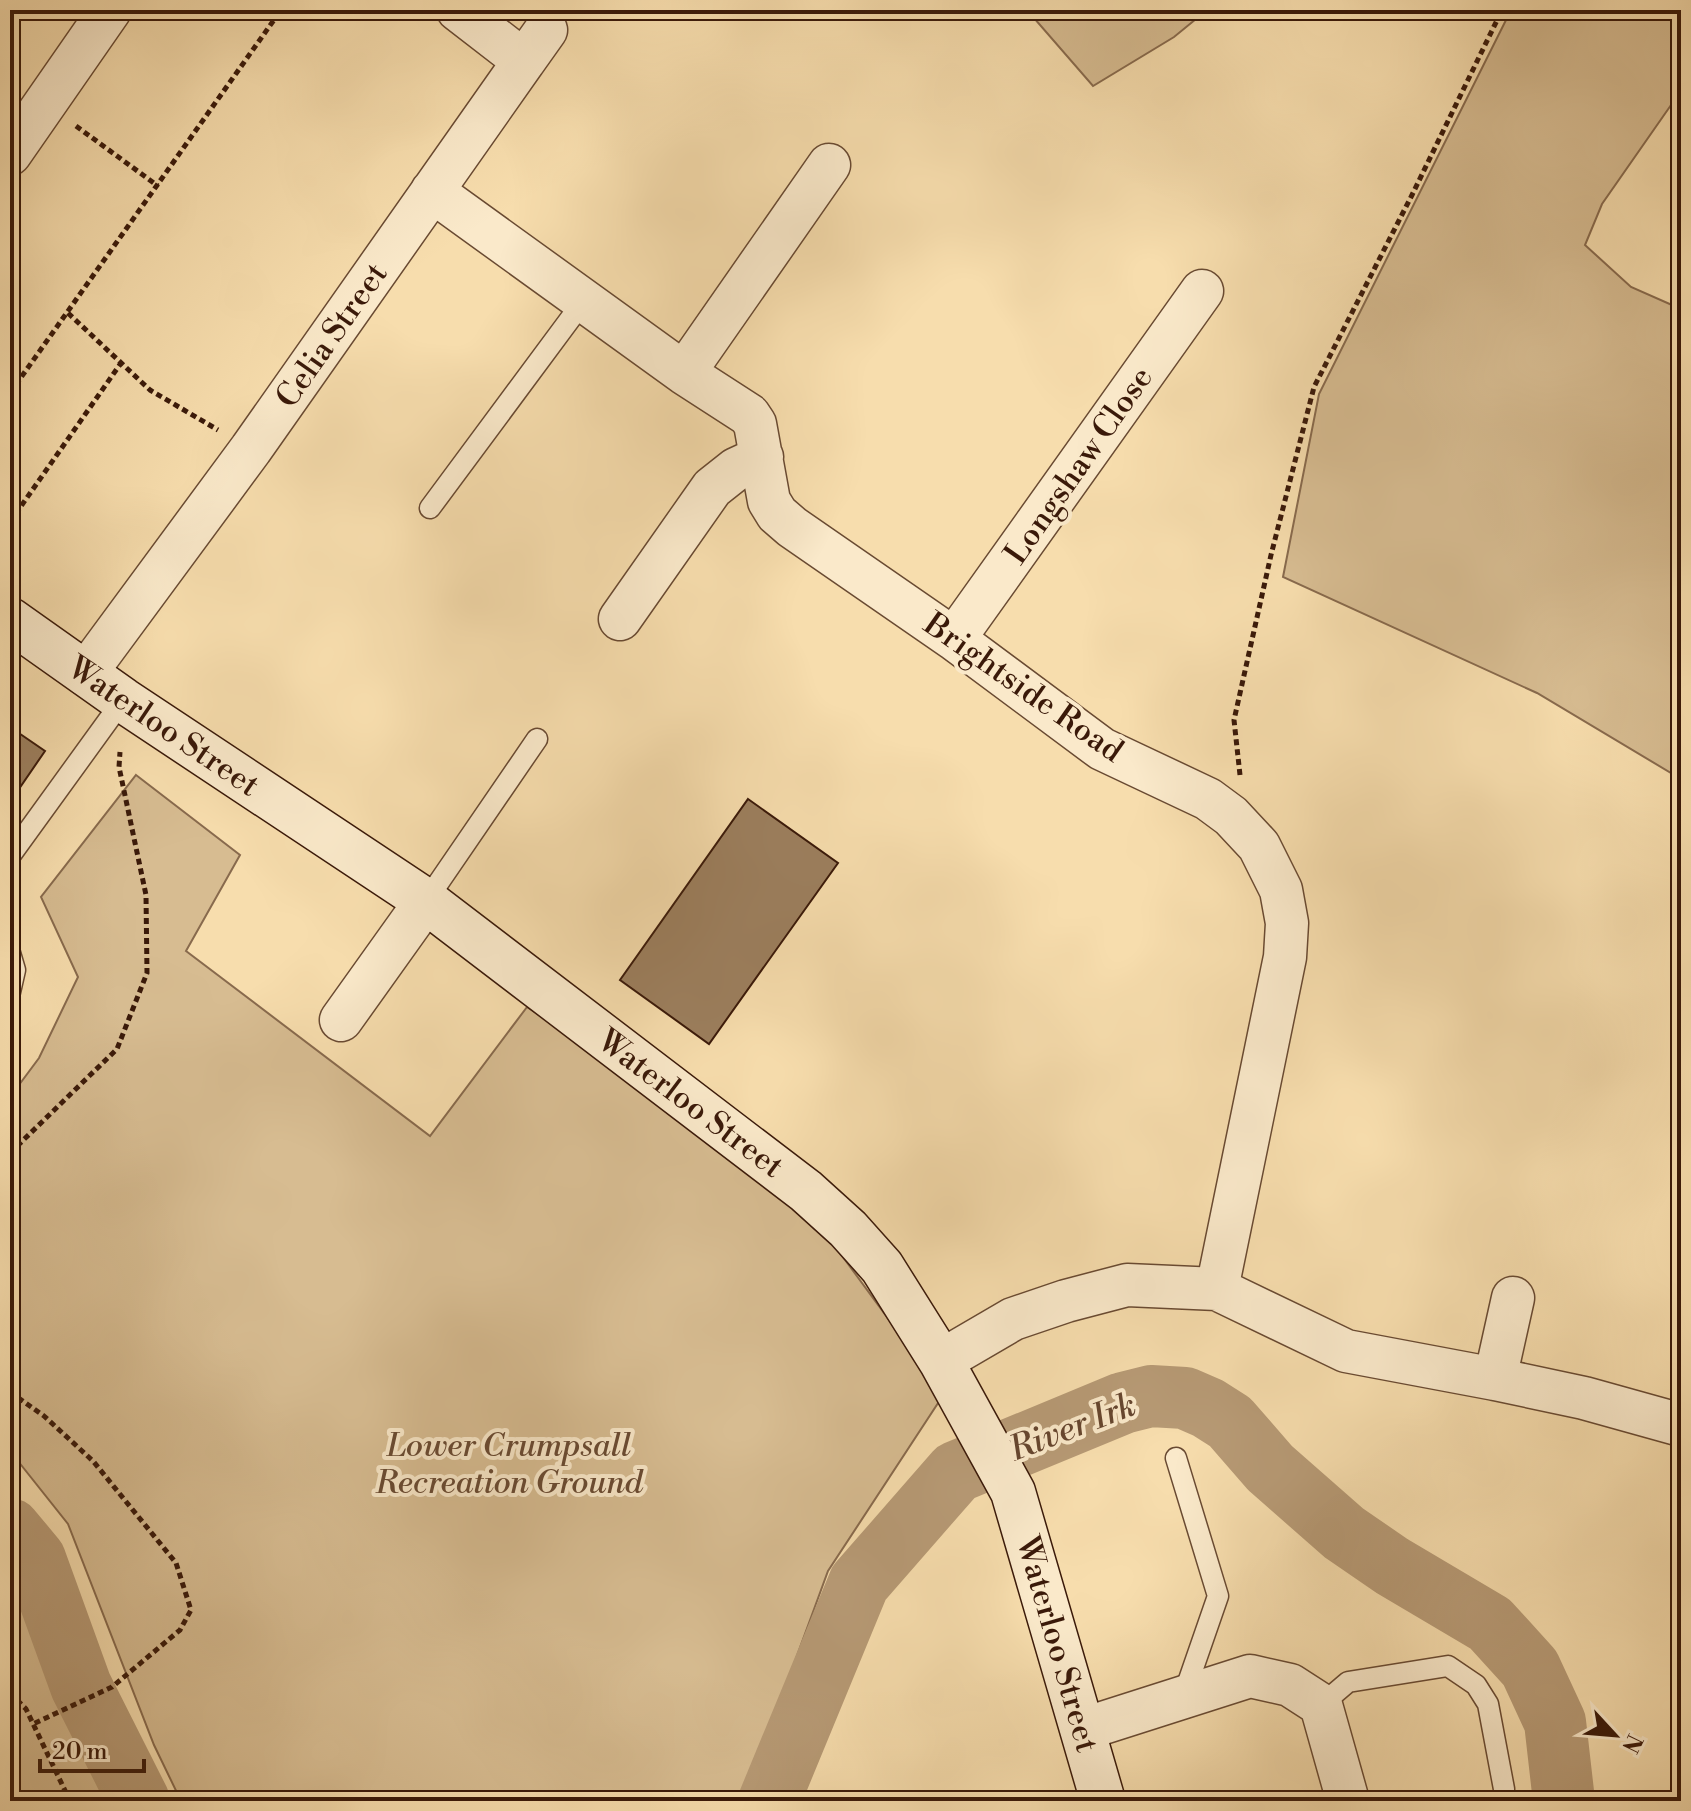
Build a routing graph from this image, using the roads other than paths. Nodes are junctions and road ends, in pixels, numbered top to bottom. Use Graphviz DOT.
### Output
graph roads {
  1 [pos="110,10"];
  2 [pos="458,10"];
  3 [pos="544,34"];
  4 [pos="10,154"];
  5 [pos="829,165"];
  6 [pos="432,191"];
  7 [pos="1202,291"];
  8 [pos="585,299"];
  9 [pos="684,373"];
  10 [pos="762,457"];
  11 [pos="430,508"];
  12 [pos="620,619"];
  13 [pos="10,620"];
  14 [pos="954,639"];
  15 [pos="85,674"];
  16 [pos="123,700"];
  17 [pos="537,739"];
  18 [pos="10,856"];
  19 [pos="426,901"];
  20 [pos="10,953"];
  21 [pos="10,992"];
  22 [pos="341,1020"];
  23 [pos="1217,1289"];
  24 [pos="1513,1298"];
  25 [pos="941,1361"];
  26 [pos="1495,1379"];
  27 [pos="1681,1425"];
  28 [pos="1176,1458"];
  29 [pos="1183,1697"];
  30 [pos="1321,1705"];
  31 [pos="1084,1729"];
  32 [pos="1103,1801"];
  33 [pos="1348,1801"];
  34 [pos="1503,1801"];
  1 -- 4 [label="street"];
  2 -- 3 [label="street, Celia Street"];
  3 -- 6 [label="street, Celia Street"];
  5 -- 9 [label="street"];
  6 -- 8 [label="street, Brightside Road"];
  6 -- 15 [label="street, Celia Street"];
  7 -- 14 [label="street, Longshaw Close"];
  8 -- 9 [label="street, Brightside Road"];
  8 -- 11 [label="lane"];
  9 -- 10 [label="street, Brightside Road"];
  10 -- 12 [label="street"];
  10 -- 14 [label="street, Brightside Road"];
  13 -- 15 [label="street, Waterloo Street"];
  14 -- 23 [label="street, Brightside Road"];
  15 -- 16 [label="street, Waterloo Street"];
  16 -- 18 [label="lane"];
  16 -- 19 [label="street, Waterloo Street"];
  17 -- 19 [label="lane"];
  19 -- 22 [label="street"];
  19 -- 25 [label="street, Waterloo Street"];
  20 -- 21 [label="lane"];
  23 -- 25 [label="street"];
  23 -- 26 [label="street"];
  24 -- 26 [label="street"];
  25 -- 31 [label="street, Waterloo Street"];
  26 -- 27 [label="street"];
  28 -- 29 [label="lane"];
  29 -- 30 [label="street"];
  29 -- 31 [label="street"];
  30 -- 33 [label="street"];
  30 -- 34 [label="lane"];
  31 -- 32 [label="street, Waterloo Street"];
}
